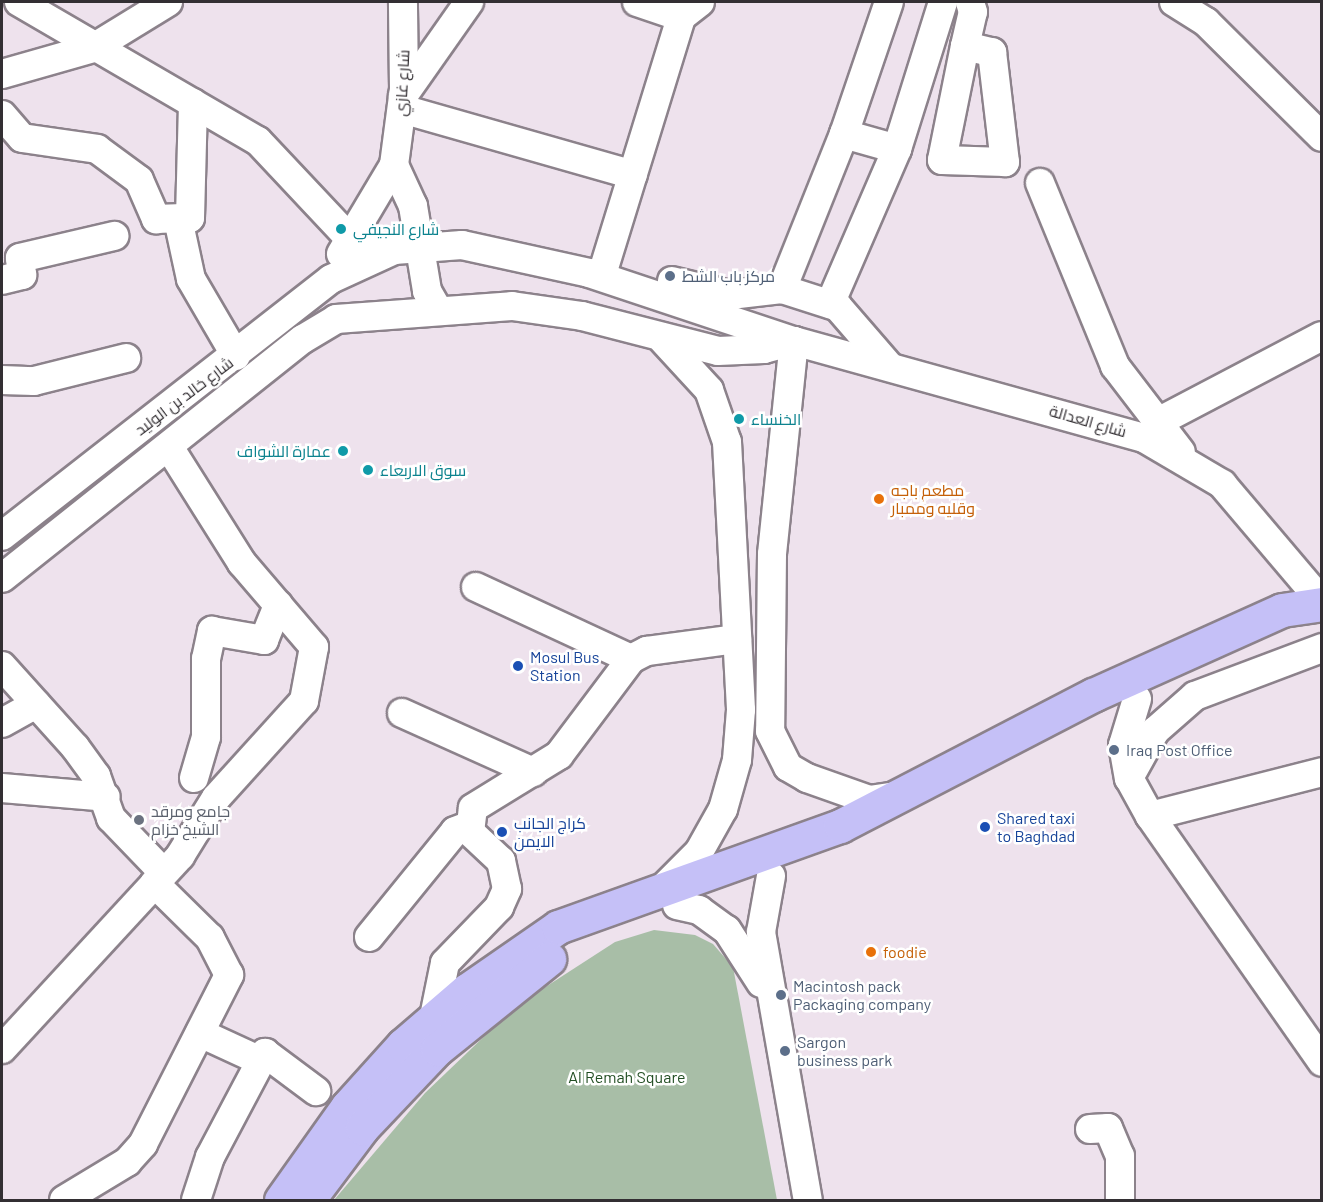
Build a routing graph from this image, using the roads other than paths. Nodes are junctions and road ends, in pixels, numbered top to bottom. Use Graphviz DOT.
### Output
graph roads {
  1 [pos="19,2"];
  2 [pos="168,2"];
  3 [pos="403,2"];
  4 [pos="470,2"];
  5 [pos="636,2"];
  6 [pos="889,2"];
  7 [pos="943,2"];
  8 [pos="970,2"];
  9 [pos="1174,2"];
  10 [pos="695,6"];
  11 [pos="965,46"];
  12 [pos="93,48"];
  13 [pos="2,74"];
  14 [pos="403,102"];
  15 [pos="193,103"];
  16 [pos="2,115"];
  17 [pos="844,134"];
  18 [pos="1322,137"];
  19 [pos="897,148"];
  20 [pos="394,165"];
  21 [pos="633,175"];
  22 [pos="1040,183"];
  23 [pos="178,219"];
  24 [pos="114,236"];
  25 [pos="423,245"];
  26 [pos="358,249"];
  27 [pos="597,270"];
  28 [pos="2,280"];
  29 [pos="782,290"];
  30 [pos="830,304"];
  31 [pos="436,308"];
  32 [pos="1322,336"];
  33 [pos="659,337"];
  34 [pos="794,341"];
  35 [pos="236,356"];
  36 [pos="126,358"];
  37 [pos="890,367"];
  38 [pos="2,380"];
  39 [pos="1158,422"];
  40 [pos="169,447"];
  41 [pos="1185,458"];
  42 [pos="2,536"];
  43 [pos="2,578"];
  44 [pos="476,587"];
  45 [pos="1322,604"];
  46 [pos="278,605"];
  47 [pos="737,639"];
  48 [pos="1322,648"];
  49 [pos="631,659"];
  50 [pos="2,666"];
  51 [pos="1137,699"];
  52 [pos="36,704"];
  53 [pos="402,713"];
  54 [pos="2,723"];
  55 [pos="533,772"];
  56 [pos="1322,772"];
  57 [pos="194,778"];
  58 [pos="1129,778"];
  59 [pos="2,788"];
  60 [pos="906,793"];
  61 [pos="106,797"];
  62 [pos="1149,816"];
  63 [pos="468,826"];
  64 [pos="771,876"];
  65 [pos="159,878"];
  66 [pos="665,899"];
  67 [pos="369,938"];
  68 [pos="770,1008"];
  69 [pos="434,1017"];
  70 [pos="200,1033"];
  71 [pos="2,1049"];
  72 [pos="261,1061"];
  73 [pos="1322,1062"];
  74 [pos="316,1091"];
  75 [pos="1090,1129"];
  76 [pos="64,1200"];
  77 [pos="196,1200"];
  78 [pos="281,1200"];
  79 [pos="308,1200"];
  80 [pos="808,1200"];
  81 [pos="1120,1200"];
  1 -- 12 [label="street"];
  2 -- 12 [label="street"];
  3 -- 14 [label="street, شارع غازي"];
  4 -- 14 [label="street"];
  5 -- 10 [label="street"];
  6 -- 17 [label="street"];
  7 -- 19 [label="street"];
  8 -- 11 [label="street"];
  9 -- 18 [label="street"];
  10 -- 21 [label="street"];
  12 -- 13 [label="street"];
  12 -- 15 [label="street"];
  14 -- 20 [label="street, شارع غازي"];
  14 -- 21 [label="street"];
  15 -- 23 [label="street"];
  15 -- 26 [label="street"];
  16 -- 23 [label="street"];
  17 -- 19 [label="street"];
  17 -- 29 [label="street"];
  19 -- 30 [label="street"];
  20 -- 25 [label="street, شارع غازي"];
  20 -- 26 [label="street, شارع غازي"];
  21 -- 27 [label="street"];
  22 -- 39 [label="street"];
  23 -- 35 [label="street"];
  24 -- 28 [label="street"];
  25 -- 26 [label="street"];
  25 -- 27 [label="street"];
  25 -- 31 [label="street, شارع غازي"];
  26 -- 35 [label="street, شارع خالد بن الوليد"];
  27 -- 29 [label="street"];
  27 -- 34 [label="street, شارع العدالة"];
  29 -- 30 [label="street"];
  30 -- 37 [label="street"];
  31 -- 33 [label="street"];
  31 -- 40 [label="street"];
  32 -- 39 [label="street"];
  33 -- 34 [label="street"];
  33 -- 47 [label="street"];
  34 -- 37 [label="street, شارع العدالة"];
  34 -- 60 [label="street"];
  35 -- 42 [label="street, شارع خالد بن الوليد"];
  36 -- 38 [label="street"];
  37 -- 41 [label="street, شارع العدالة"];
  39 -- 41 [label="street"];
  40 -- 43 [label="street"];
  40 -- 46 [label="street"];
  41 -- 45 [label="street, شارع العدالة"];
  44 -- 49 [label="street"];
  45 -- 51 [label="main road"];
  45 -- 60 [label="main road"];
  46 -- 57 [label="street"];
  46 -- 65 [label="street"];
  47 -- 49 [label="street"];
  47 -- 66 [label="street"];
  48 -- 58 [label="street"];
  49 -- 55 [label="street"];
  50 -- 52 [label="street"];
  51 -- 58 [label="street"];
  51 -- 64 [label="main road"];
  52 -- 54 [label="street"];
  52 -- 61 [label="street"];
  53 -- 55 [label="street"];
  55 -- 63 [label="street"];
  56 -- 62 [label="street"];
  58 -- 62 [label="street"];
  59 -- 61 [label="street"];
  60 -- 66 [label="main road"];
  61 -- 65 [label="street"];
  62 -- 73 [label="street"];
  63 -- 67 [label="street"];
  63 -- 69 [label="street"];
  64 -- 66 [label="main road"];
  64 -- 68 [label="street"];
  65 -- 70 [label="street"];
  65 -- 71 [label="street"];
  66 -- 68 [label="street"];
  66 -- 69 [label="main road"];
  66 -- 79 [label="main road"];
  68 -- 80 [label="street"];
  69 -- 78 [label="main road"];
  70 -- 72 [label="street"];
  70 -- 76 [label="street"];
  72 -- 74 [label="street"];
  72 -- 77 [label="street"];
  75 -- 81 [label="street"];
}
